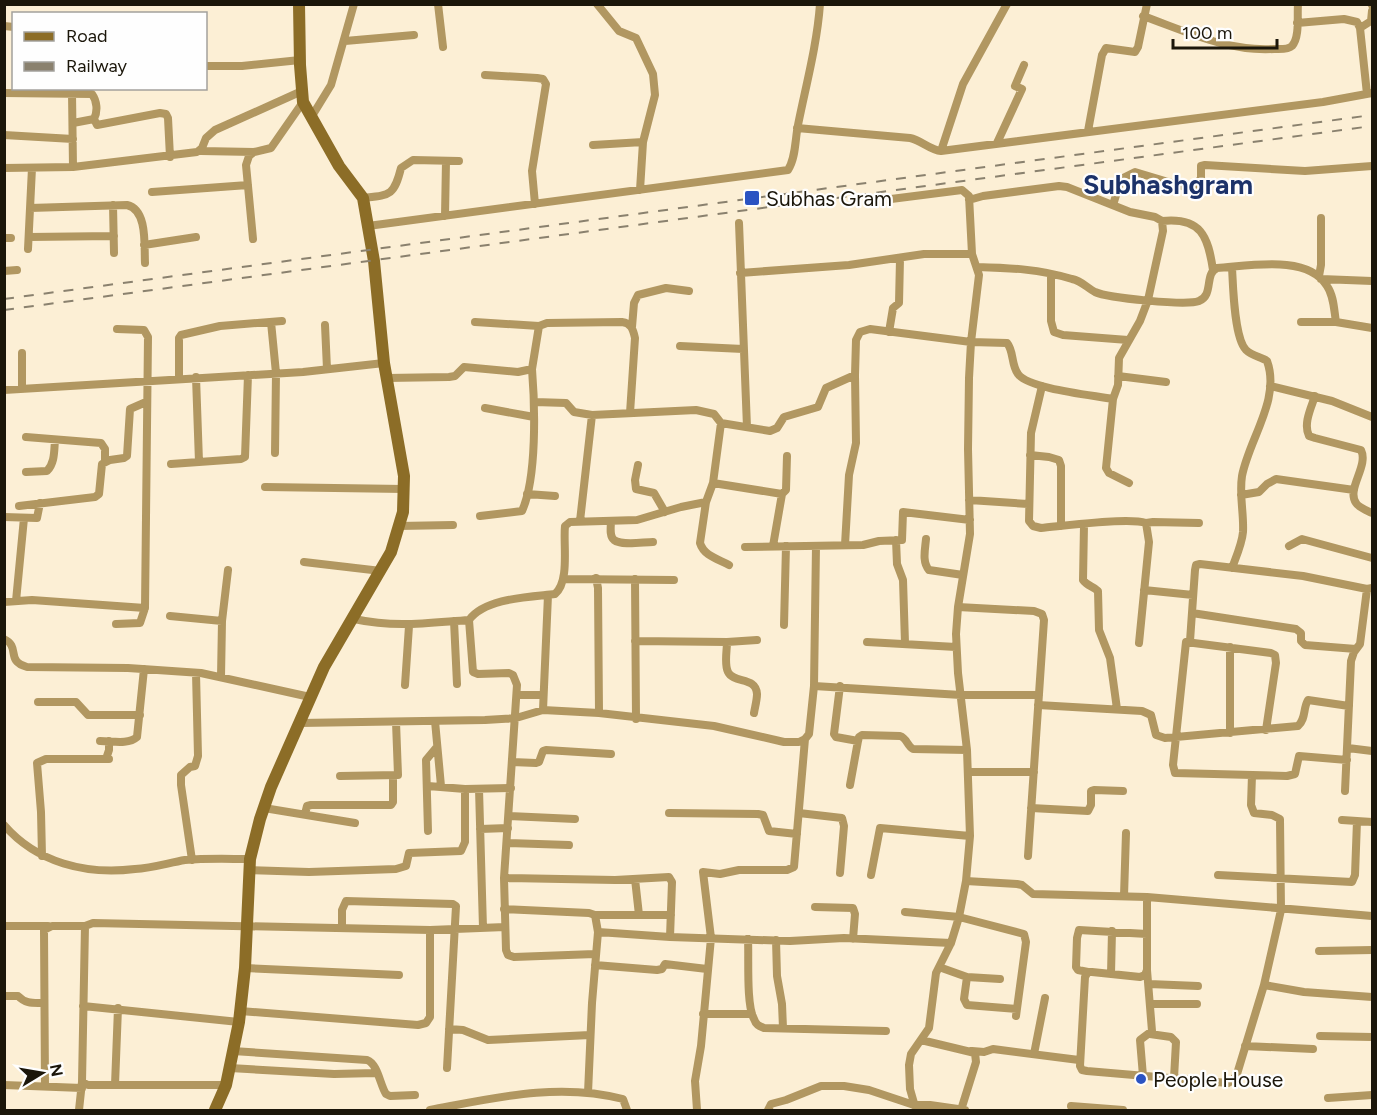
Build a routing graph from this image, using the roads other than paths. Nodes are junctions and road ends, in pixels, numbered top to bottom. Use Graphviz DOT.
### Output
graph roads {
  1 [pos="299,4"];
  2 [pos="354,4"];
  3 [pos="438,4"];
  4 [pos="597,4"];
  5 [pos="820,4"];
  6 [pos="1007,4"];
  7 [pos="1147,4"];
  8 [pos="1298,4"];
  9 [pos="1372,11"];
  10 [pos="1143,16"];
  11 [pos="1297,23"];
  12 [pos="1360,28"];
  13 [pos="414,35"];
  14 [pos="345,41"];
  15 [pos="442,47"];
  16 [pos="300,60"];
  17 [pos="207,66"];
  18 [pos="1024,66"];
  19 [pos="485,75"];
  20 [pos="4,93"];
  21 [pos="72,93"];
  22 [pos="1370,94"];
  23 [pos="303,96"];
  24 [pos="312,116"];
  25 [pos="94,119"];
  26 [pos="73,123"];
  27 [pos="797,128"];
  28 [pos="1089,131"];
  29 [pos="4,135"];
  30 [pos="73,139"];
  31 [pos="643,142"];
  32 [pos="998,143"];
  33 [pos="593,145"];
  34 [pos="200,151"];
  35 [pos="941,151"];
  36 [pos="254,152"];
  37 [pos="170,156"];
  38 [pos="446,161"];
  39 [pos="459,161"];
  40 [pos="1372,166"];
  41 [pos="73,167"];
  42 [pos="4,168"];
  43 [pos="32,168"];
  44 [pos="248,185"];
  45 [pos="640,190"];
  46 [pos="152,192"];
  47 [pos="363,198"];
  48 [pos="891,199"];
  49 [pos="969,200"];
  50 [pos="535,204"];
  51 [pos="113,205"];
  52 [pos="1113,206"];
  53 [pos="30,207"];
  54 [pos="445,216"];
  55 [pos="1320,218"];
  56 [pos="1162,221"];
  57 [pos="739,223"];
  58 [pos="368,226"];
  59 [pos="114,236"];
  60 [pos="29,237"];
  61 [pos="196,237"];
  62 [pos="253,239"];
  63 [pos="144,245"];
  64 [pos="28,249"];
  65 [pos="114,253"];
  66 [pos="972,254"];
  67 [pos="900,259"];
  68 [pos="145,263"];
  69 [pos="977,267"];
  70 [pos="1232,267"];
  71 [pos="18,270"];
  72 [pos="1213,270"];
  73 [pos="4,271"];
  74 [pos="740,273"];
  75 [pos="1052,274"];
  76 [pos="1320,277"];
  77 [pos="1372,281"];
  78 [pos="689,291"];
  79 [pos="1148,300"];
  80 [pos="282,321"];
  81 [pos="271,322"];
  82 [pos="475,322"];
  83 [pos="1301,322"];
  84 [pos="1336,322"];
  85 [pos="325,325"];
  86 [pos="539,326"];
  87 [pos="632,327"];
  88 [pos="1372,328"];
  89 [pos="117,329"];
  90 [pos="889,332"];
  91 [pos="1128,340"];
  92 [pos="971,342"];
  93 [pos="680,346"];
  94 [pos="744,349"];
  95 [pos="22,353"];
  96 [pos="384,363"];
  97 [pos="327,369"];
  98 [pos="532,369"];
  99 [pos="276,373"];
  100 [pos="248,375"];
  101 [pos="855,375"];
  102 [pos="1118,376"];
  103 [pos="196,377"];
  104 [pos="179,378"];
  105 [pos="387,378"];
  106 [pos="146,380"];
  107 [pos="1166,382"];
  108 [pos="1042,386"];
  109 [pos="1270,386"];
  110 [pos="22,389"];
  111 [pos="4,390"];
  112 [pos="1315,396"];
  113 [pos="1113,399"];
  114 [pos="147,402"];
  115 [pos="535,402"];
  116 [pos="485,408"];
  117 [pos="630,413"];
  118 [pos="592,415"];
  119 [pos="534,417"];
  120 [pos="1372,417"];
  121 [pos="721,423"];
  122 [pos="747,427"];
  123 [pos="26,437"];
  124 [pos="56,440"];
  125 [pos="274,453"];
  126 [pos="1030,455"];
  127 [pos="788,456"];
  128 [pos="105,461"];
  129 [pos="199,462"];
  130 [pos="171,464"];
  131 [pos="639,465"];
  132 [pos="26,472"];
  133 [pos="713,483"];
  134 [pos="1129,483"];
  135 [pos="265,487"];
  136 [pos="404,489"];
  137 [pos="1354,490"];
  138 [pos="782,494"];
  139 [pos="527,495"];
  140 [pos="1240,495"];
  141 [pos="555,496"];
  142 [pos="969,500"];
  143 [pos="706,502"];
  144 [pos="40,503"];
  145 [pos="1028,504"];
  146 [pos="19,506"];
  147 [pos="665,512"];
  148 [pos="1372,513"];
  149 [pos="480,516"];
  150 [pos="4,517"];
  151 [pos="24,518"];
  152 [pos="611,520"];
  153 [pos="970,520"];
  154 [pos="580,521"];
  155 [pos="1198,523"];
  156 [pos="1146,524"];
  157 [pos="453,525"];
  158 [pos="1083,525"];
  159 [pos="399,526"];
  160 [pos="1061,526"];
  161 [pos="926,539"];
  162 [pos="896,540"];
  163 [pos="653,542"];
  164 [pos="845,545"];
  165 [pos="773,546"];
  166 [pos="786,546"];
  167 [pos="816,546"];
  168 [pos="1289,546"];
  169 [pos="745,547"];
  170 [pos="1372,558"];
  171 [pos="304,562"];
  172 [pos="729,565"];
  173 [pos="1233,568"];
  174 [pos="228,570"];
  175 [pos="381,571"];
  176 [pos="963,575"];
  177 [pos="596,578"];
  178 [pos="564,579"];
  179 [pos="635,579"];
  180 [pos="674,580"];
  181 [pos="1370,588"];
  182 [pos="1144,590"];
  183 [pos="1193,594"];
  184 [pos="548,595"];
  185 [pos="16,601"];
  186 [pos="4,602"];
  187 [pos="958,607"];
  188 [pos="145,608"];
  189 [pos="1192,613"];
  190 [pos="170,616"];
  191 [pos="354,619"];
  192 [pos="469,620"];
  193 [pos="222,621"];
  194 [pos="454,621"];
  195 [pos="116,624"];
  196 [pos="784,625"];
  197 [pos="409,626"];
  198 [pos="4,639"];
  199 [pos="635,640"];
  200 [pos="757,640"];
  201 [pos="1190,641"];
  202 [pos="727,642"];
  203 [pos="867,642"];
  204 [pos="905,643"];
  205 [pos="1139,643"];
  206 [pos="956,646"];
  207 [pos="1230,647"];
  208 [pos="1356,649"];
  209 [pos="144,669"];
  210 [pos="196,673"];
  211 [pos="222,677"];
  212 [pos="457,684"];
  213 [pos="405,685"];
  214 [pos="814,686"];
  215 [pos="840,686"];
  216 [pos="1039,694"];
  217 [pos="517,695"];
  218 [pos="543,695"];
  219 [pos="961,695"];
  220 [pos="310,698"];
  221 [pos="38,702"];
  222 [pos="1038,705"];
  223 [pos="1349,706"];
  224 [pos="1117,709"];
  225 [pos="543,710"];
  226 [pos="599,713"];
  227 [pos="754,713"];
  228 [pos="140,715"];
  229 [pos="516,718"];
  230 [pos="636,719"];
  231 [pos="435,721"];
  232 [pos="396,722"];
  233 [pos="300,723"];
  234 [pos="1266,730"];
  235 [pos="1230,733"];
  236 [pos="1177,737"];
  237 [pos="805,740"];
  238 [pos="858,741"];
  239 [pos="436,747"];
  240 [pos="1348,748"];
  241 [pos="967,750"];
  242 [pos="1372,751"];
  243 [pos="610,754"];
  244 [pos="1347,760"];
  245 [pos="512,762"];
  246 [pos="968,772"];
  247 [pos="1034,772"];
  248 [pos="1252,775"];
  249 [pos="340,776"];
  250 [pos="393,776"];
  251 [pos="850,785"];
  252 [pos="428,786"];
  253 [pos="441,786"];
  254 [pos="510,788"];
  255 [pos="465,789"];
  256 [pos="479,789"];
  257 [pos="1345,791"];
  258 [pos="1123,792"];
  259 [pos="264,808"];
  260 [pos="1031,808"];
  261 [pos="669,813"];
  262 [pos="799,813"];
  263 [pos="305,814"];
  264 [pos="509,816"];
  265 [pos="575,819"];
  266 [pos="1342,820"];
  267 [pos="1357,821"];
  268 [pos="1372,822"];
  269 [pos="354,823"];
  270 [pos="4,825"];
  271 [pos="508,828"];
  272 [pos="480,829"];
  273 [pos="428,831"];
  274 [pos="1126,833"];
  275 [pos="797,834"];
  276 [pos="970,836"];
  277 [pos="507,843"];
  278 [pos="569,845"];
  279 [pos="42,856"];
  280 [pos="1028,856"];
  281 [pos="192,860"];
  282 [pos="250,864"];
  283 [pos="840,873"];
  284 [pos="871,875"];
  285 [pos="1218,875"];
  286 [pos="504,878"];
  287 [pos="635,879"];
  288 [pos="1281,879"];
  289 [pos="966,881"];
  290 [pos="1124,896"];
  291 [pos="1147,897"];
  292 [pos="815,907"];
  293 [pos="504,909"];
  294 [pos="1281,910"];
  295 [pos="905,912"];
  296 [pos="595,915"];
  297 [pos="639,915"];
  298 [pos="671,915"];
  299 [pos="1372,916"];
  300 [pos="959,918"];
  301 [pos="248,925"];
  302 [pos="48,926"];
  303 [pos="85,926"];
  304 [pos="4,927"];
  305 [pos="505,927"];
  306 [pos="342,928"];
  307 [pos="483,928"];
  308 [pos="455,929"];
  309 [pos="430,930"];
  310 [pos="1112,931"];
  311 [pos="598,932"];
  312 [pos="1147,934"];
  313 [pos="670,937"];
  314 [pos="711,938"];
  315 [pos="748,939"];
  316 [pos="853,939"];
  317 [pos="776,940"];
  318 [pos="951,943"];
  319 [pos="1372,950"];
  320 [pos="1319,951"];
  321 [pos="595,954"];
  322 [pos="595,965"];
  323 [pos="245,968"];
  324 [pos="939,968"];
  325 [pos="707,969"];
  326 [pos="1147,970"];
  327 [pos="1088,972"];
  328 [pos="1111,974"];
  329 [pos="399,975"];
  330 [pos="967,977"];
  331 [pos="1000,979"];
  332 [pos="1149,984"];
  333 [pos="1264,985"];
  334 [pos="1198,986"];
  335 [pos="4,996"];
  336 [pos="1372,997"];
  337 [pos="1045,998"];
  338 [pos="43,1003"];
  339 [pos="1150,1004"];
  340 [pos="1197,1004"];
  341 [pos="83,1006"];
  342 [pos="118,1008"];
  343 [pos="703,1014"];
  344 [pos="752,1014"];
  345 [pos="239,1016"];
  346 [pos="783,1028"];
  347 [pos="449,1029"];
  348 [pos="886,1031"];
  349 [pos="1150,1034"];
  350 [pos="590,1035"];
  351 [pos="1320,1036"];
  352 [pos="1372,1037"];
  353 [pos="921,1040"];
  354 [pos="1245,1046"];
  355 [pos="1313,1049"];
  356 [pos="972,1051"];
  357 [pos="233,1052"];
  358 [pos="1034,1054"];
  359 [pos="1079,1060"];
  360 [pos="230,1068"];
  361 [pos="447,1068"];
  362 [pos="375,1073"];
  363 [pos="1143,1076"];
  364 [pos="1174,1078"];
  365 [pos="4,1085"];
  366 [pos="82,1085"];
  367 [pos="115,1085"];
  368 [pos="45,1086"];
  369 [pos="226,1086"];
  370 [pos="588,1093"];
  371 [pos="415,1095"];
  372 [pos="1372,1095"];
  373 [pos="1328,1098"];
  374 [pos="1071,1106"];
  375 [pos="915,1108"];
  376 [pos="79,1110"];
  377 [pos="215,1110"];
  378 [pos="430,1110"];
  379 [pos="627,1110"];
  380 [pos="697,1110"];
  381 [pos="768,1110"];
  382 [pos="961,1110"];
  383 [pos="965,1110"];
  384 [pos="1115,1110"];
  385 [pos="1123,1110"];
  1 -- 16 [label="main road"];
  2 -- 14 [label="street"];
  3 -- 15 [label="street"];
  4 -- 31 [label="street"];
  5 -- 27 [label="street"];
  6 -- 35 [label="street"];
  7 -- 10 [label="street"];
  8 -- 11 [label="street"];
  9 -- 12 [label="street"];
  10 -- 11 [label="street"];
  10 -- 28 [label="street"];
  11 -- 12 [label="street"];
  12 -- 22 [label="street"];
  13 -- 14 [label="street"];
  14 -- 24 [label="street"];
  16 -- 17 [label="street"];
  16 -- 23 [label="main road"];
  18 -- 32 [label="street"];
  19 -- 50 [label="street"];
  20 -- 21 [label="street"];
  21 -- 25 [label="street"];
  21 -- 26 [label="street"];
  22 -- 28 [label="street"];
  23 -- 24 [label="main road"];
  23 -- 34 [label="street"];
  23 -- 36 [label="street"];
  24 -- 47 [label="main road"];
  25 -- 26 [label="street"];
  25 -- 37 [label="street"];
  26 -- 30 [label="street"];
  27 -- 35 [label="street"];
  27 -- 45 [label="street"];
  28 -- 32 [label="street"];
  29 -- 30 [label="street"];
  30 -- 41 [label="street"];
  31 -- 33 [label="street"];
  31 -- 45 [label="street"];
  32 -- 35 [label="street"];
  34 -- 36 [label="street"];
  34 -- 37 [label="street"];
  36 -- 44 [label="street"];
  37 -- 41 [label="street"];
  38 -- 39 [label="street"];
  38 -- 47 [label="street"];
  38 -- 54 [label="street"];
  40 -- 52 [label="street"];
  41 -- 43 [label="street"];
  42 -- 43 [label="street"];
  43 -- 53 [label="street"];
  44 -- 46 [label="street"];
  44 -- 62 [label="street"];
  45 -- 50 [label="street"];
  47 -- 58 [label="main road"];
  48 -- 49 [label="street"];
  49 -- 52 [label="street"];
  49 -- 66 [label="street"];
  50 -- 54 [label="street"];
  51 -- 53 [label="street"];
  51 -- 59 [label="street"];
  51 -- 63 [label="street"];
  52 -- 56 [label="street"];
  53 -- 60 [label="street"];
  54 -- 58 [label="street"];
  55 -- 76 [label="street"];
  56 -- 72 [label="street"];
  56 -- 79 [label="street"];
  57 -- 74 [label="street"];
  58 -- 96 [label="main road"];
  59 -- 60 [label="street"];
  59 -- 65 [label="street"];
  60 -- 64 [label="street"];
  61 -- 63 [label="street"];
  63 -- 68 [label="street"];
  66 -- 67 [label="street"];
  66 -- 69 [label="street"];
  67 -- 74 [label="street"];
  67 -- 90 [label="street"];
  69 -- 75 [label="street"];
  69 -- 92 [label="street"];
  70 -- 72 [label="street"];
  70 -- 76 [label="street"];
  70 -- 109 [label="street"];
  71 -- 73 [label="street"];
  72 -- 79 [label="street"];
  74 -- 94 [label="street"];
  75 -- 79 [label="street"];
  75 -- 91 [label="street"];
  76 -- 77 [label="street"];
  76 -- 84 [label="street"];
  78 -- 87 [label="street"];
  79 -- 91 [label="street"];
  80 -- 81 [label="street"];
  81 -- 99 [label="street"];
  81 -- 104 [label="street"];
  82 -- 86 [label="street"];
  83 -- 84 [label="street"];
  84 -- 88 [label="street"];
  85 -- 97 [label="street"];
  86 -- 87 [label="street"];
  86 -- 98 [label="street"];
  87 -- 117 [label="street"];
  89 -- 106 [label="street"];
  90 -- 92 [label="street"];
  90 -- 101 [label="street"];
  91 -- 102 [label="street"];
  92 -- 108 [label="street"];
  92 -- 142 [label="street"];
  93 -- 94 [label="street"];
  94 -- 122 [label="street"];
  95 -- 110 [label="street"];
  96 -- 97 [label="street"];
  96 -- 105 [label="main road"];
  97 -- 99 [label="street"];
  98 -- 105 [label="street"];
  98 -- 115 [label="street"];
  99 -- 100 [label="street"];
  99 -- 125 [label="street"];
  100 -- 103 [label="street"];
  100 -- 129 [label="street"];
  101 -- 122 [label="street"];
  101 -- 164 [label="street"];
  102 -- 107 [label="street"];
  102 -- 113 [label="street"];
  103 -- 104 [label="street"];
  103 -- 129 [label="street"];
  104 -- 106 [label="street"];
  105 -- 136 [label="main road"];
  106 -- 110 [label="street"];
  106 -- 114 [label="street"];
  108 -- 113 [label="street"];
  108 -- 126 [label="street"];
  109 -- 112 [label="street"];
  109 -- 140 [label="street"];
  110 -- 111 [label="street"];
  112 -- 120 [label="street"];
  112 -- 137 [label="street"];
  113 -- 134 [label="street"];
  114 -- 128 [label="street"];
  114 -- 188 [label="street"];
  115 -- 118 [label="street"];
  115 -- 119 [label="street"];
  116 -- 119 [label="street"];
  117 -- 118 [label="street"];
  117 -- 121 [label="street"];
  118 -- 154 [label="street"];
  119 -- 139 [label="street"];
  121 -- 122 [label="street"];
  121 -- 133 [label="street"];
  123 -- 124 [label="street"];
  124 -- 128 [label="street"];
  124 -- 132 [label="street"];
  126 -- 145 [label="street"];
  126 -- 160 [label="street"];
  127 -- 138 [label="street"];
  128 -- 144 [label="street"];
  129 -- 130 [label="street"];
  131 -- 147 [label="street"];
  133 -- 138 [label="street"];
  133 -- 143 [label="street"];
  135 -- 136 [label="street"];
  136 -- 159 [label="main road"];
  137 -- 140 [label="street"];
  137 -- 148 [label="street"];
  138 -- 165 [label="street"];
  139 -- 141 [label="street"];
  139 -- 149 [label="street"];
  140 -- 173 [label="street"];
  142 -- 145 [label="street"];
  142 -- 153 [label="street"];
  143 -- 147 [label="street"];
  143 -- 172 [label="street"];
  144 -- 146 [label="street"];
  144 -- 151 [label="street"];
  145 -- 160 [label="street"];
  147 -- 152 [label="street"];
  150 -- 151 [label="street"];
  151 -- 185 [label="street"];
  152 -- 154 [label="street"];
  152 -- 163 [label="street"];
  153 -- 162 [label="street"];
  153 -- 176 [label="street"];
  154 -- 178 [label="street"];
  155 -- 156 [label="street"];
  156 -- 158 [label="street"];
  156 -- 182 [label="street"];
  157 -- 159 [label="street"];
  158 -- 160 [label="street"];
  158 -- 224 [label="street"];
  159 -- 175 [label="main road"];
  161 -- 176 [label="street"];
  162 -- 164 [label="street"];
  162 -- 204 [label="street"];
  164 -- 167 [label="street"];
  165 -- 166 [label="street"];
  165 -- 169 [label="street"];
  166 -- 167 [label="street"];
  166 -- 196 [label="street"];
  167 -- 214 [label="street"];
  168 -- 170 [label="street"];
  171 -- 175 [label="street"];
  173 -- 181 [label="street"];
  173 -- 183 [label="street"];
  174 -- 193 [label="street"];
  175 -- 191 [label="main road"];
  176 -- 187 [label="street"];
  177 -- 178 [label="street"];
  177 -- 179 [label="street"];
  177 -- 226 [label="street"];
  178 -- 184 [label="street"];
  179 -- 180 [label="street"];
  179 -- 199 [label="street"];
  181 -- 208 [label="street"];
  182 -- 183 [label="street"];
  182 -- 205 [label="street"];
  183 -- 189 [label="street"];
  184 -- 192 [label="street"];
  184 -- 218 [label="street"];
  185 -- 186 [label="street"];
  185 -- 188 [label="street"];
  187 -- 206 [label="street"];
  187 -- 216 [label="street"];
  188 -- 195 [label="street"];
  189 -- 201 [label="street"];
  189 -- 208 [label="street"];
  190 -- 193 [label="street"];
  191 -- 197 [label="street"];
  191 -- 220 [label="main road"];
  192 -- 194 [label="street"];
  192 -- 217 [label="street"];
  193 -- 211 [label="street"];
  194 -- 197 [label="street"];
  194 -- 212 [label="street"];
  197 -- 213 [label="street"];
  198 -- 209 [label="street"];
  199 -- 202 [label="street"];
  199 -- 230 [label="street"];
  200 -- 202 [label="street"];
  201 -- 207 [label="street"];
  201 -- 236 [label="street"];
  202 -- 227 [label="street"];
  203 -- 204 [label="street"];
  204 -- 206 [label="street"];
  206 -- 219 [label="street"];
  207 -- 234 [label="street"];
  207 -- 235 [label="street"];
  208 -- 223 [label="street"];
  209 -- 210 [label="street"];
  209 -- 228 [label="street"];
  210 -- 211 [label="street"];
  210 -- 281 [label="street"];
  211 -- 220 [label="street"];
  214 -- 215 [label="street"];
  214 -- 237 [label="street"];
  215 -- 219 [label="street"];
  215 -- 238 [label="street"];
  216 -- 219 [label="street"];
  216 -- 222 [label="street"];
  217 -- 218 [label="street"];
  217 -- 229 [label="street"];
  218 -- 225 [label="street"];
  219 -- 241 [label="street"];
  220 -- 233 [label="main road"];
  221 -- 228 [label="street"];
  222 -- 224 [label="street"];
  222 -- 247 [label="street"];
  223 -- 234 [label="street"];
  223 -- 240 [label="street"];
  224 -- 236 [label="street"];
  225 -- 226 [label="street"];
  225 -- 229 [label="street"];
  226 -- 230 [label="street"];
  228 -- 279 [label="street"];
  229 -- 231 [label="street"];
  229 -- 245 [label="street"];
  230 -- 237 [label="street"];
  231 -- 232 [label="street"];
  231 -- 239 [label="street"];
  232 -- 233 [label="street"];
  232 -- 250 [label="street"];
  233 -- 259 [label="main road"];
  234 -- 235 [label="street"];
  235 -- 236 [label="street"];
  236 -- 248 [label="street"];
  237 -- 262 [label="street"];
  238 -- 241 [label="street"];
  238 -- 251 [label="street"];
  239 -- 252 [label="street"];
  239 -- 253 [label="street"];
  240 -- 242 [label="street"];
  240 -- 244 [label="street"];
  241 -- 246 [label="street"];
  243 -- 245 [label="street"];
  244 -- 248 [label="street"];
  244 -- 257 [label="street"];
  245 -- 254 [label="street"];
  246 -- 247 [label="street"];
  246 -- 276 [label="street"];
  247 -- 260 [label="street"];
  248 -- 288 [label="street"];
  249 -- 250 [label="street"];
  250 -- 263 [label="street"];
  252 -- 253 [label="street"];
  252 -- 273 [label="street"];
  253 -- 255 [label="street"];
  254 -- 256 [label="street"];
  254 -- 264 [label="street"];
  255 -- 256 [label="street"];
  255 -- 282 [label="street"];
  256 -- 272 [label="street"];
  258 -- 260 [label="street"];
  259 -- 263 [label="street"];
  259 -- 282 [label="main road"];
  260 -- 280 [label="street"];
  261 -- 275 [label="street"];
  262 -- 275 [label="street"];
  262 -- 283 [label="street"];
  263 -- 269 [label="street"];
  264 -- 265 [label="street"];
  264 -- 271 [label="street"];
  266 -- 267 [label="street"];
  267 -- 268 [label="street"];
  267 -- 288 [label="street"];
  270 -- 279 [label="street"];
  271 -- 272 [label="street"];
  271 -- 277 [label="street"];
  272 -- 307 [label="street"];
  274 -- 290 [label="street"];
  275 -- 314 [label="street"];
  276 -- 284 [label="street"];
  276 -- 289 [label="street"];
  277 -- 278 [label="street"];
  277 -- 286 [label="street"];
  279 -- 281 [label="street"];
  281 -- 282 [label="street"];
  282 -- 301 [label="main road"];
  285 -- 288 [label="street"];
  286 -- 287 [label="street"];
  286 -- 293 [label="street"];
  287 -- 297 [label="street"];
  287 -- 298 [label="street"];
  288 -- 294 [label="street"];
  289 -- 290 [label="street"];
  289 -- 300 [label="street"];
  290 -- 291 [label="street"];
  291 -- 294 [label="street"];
  291 -- 312 [label="street"];
  292 -- 316 [label="street"];
  293 -- 296 [label="street"];
  293 -- 305 [label="street"];
  294 -- 299 [label="street"];
  294 -- 333 [label="street"];
  295 -- 300 [label="street"];
  296 -- 297 [label="street"];
  296 -- 311 [label="street"];
  297 -- 298 [label="street"];
  298 -- 313 [label="street"];
  300 -- 318 [label="street"];
  300 -- 330 [label="street"];
  301 -- 303 [label="street"];
  301 -- 306 [label="street"];
  301 -- 323 [label="main road"];
  302 -- 303 [label="street"];
  302 -- 304 [label="street"];
  302 -- 338 [label="street"];
  303 -- 341 [label="street"];
  305 -- 307 [label="street"];
  305 -- 321 [label="street"];
  306 -- 308 [label="street"];
  306 -- 309 [label="street"];
  307 -- 308 [label="street"];
  308 -- 309 [label="street"];
  308 -- 347 [label="street"];
  309 -- 345 [label="street"];
  310 -- 312 [label="street"];
  310 -- 327 [label="street"];
  310 -- 328 [label="street"];
  311 -- 313 [label="street"];
  311 -- 321 [label="street"];
  312 -- 326 [label="street"];
  313 -- 314 [label="street"];
  314 -- 315 [label="street"];
  314 -- 325 [label="street"];
  315 -- 317 [label="street"];
  315 -- 344 [label="street"];
  316 -- 317 [label="street"];
  316 -- 318 [label="street"];
  317 -- 346 [label="street"];
  318 -- 324 [label="street"];
  319 -- 320 [label="street"];
  321 -- 322 [label="street"];
  322 -- 325 [label="street"];
  322 -- 350 [label="street"];
  323 -- 329 [label="street"];
  323 -- 345 [label="main road"];
  324 -- 330 [label="street"];
  324 -- 353 [label="street"];
  325 -- 343 [label="street"];
  326 -- 328 [label="street"];
  326 -- 332 [label="street"];
  327 -- 328 [label="street"];
  327 -- 359 [label="street"];
  330 -- 331 [label="street"];
  332 -- 334 [label="street"];
  332 -- 339 [label="street"];
  333 -- 336 [label="street"];
  333 -- 354 [label="street"];
  335 -- 338 [label="street"];
  337 -- 358 [label="street"];
  338 -- 368 [label="street"];
  339 -- 340 [label="street"];
  339 -- 349 [label="street"];
  341 -- 342 [label="street"];
  341 -- 366 [label="street"];
  342 -- 345 [label="street"];
  342 -- 367 [label="street"];
  343 -- 344 [label="street"];
  343 -- 380 [label="street"];
  344 -- 346 [label="street"];
  345 -- 357 [label="main road"];
  346 -- 348 [label="street"];
  347 -- 350 [label="street"];
  347 -- 361 [label="street"];
  349 -- 363 [label="street"];
  349 -- 364 [label="street"];
  350 -- 370 [label="street"];
  351 -- 352 [label="street"];
  353 -- 356 [label="street"];
  353 -- 375 [label="street"];
  354 -- 355 [label="street"];
  354 -- 364 [label="street"];
  356 -- 358 [label="street"];
  356 -- 382 [label="street"];
  357 -- 360 [label="main road"];
  357 -- 362 [label="street"];
  358 -- 359 [label="street"];
  359 -- 363 [label="street"];
  360 -- 362 [label="street"];
  360 -- 369 [label="main road"];
  362 -- 371 [label="street"];
  363 -- 364 [label="street"];
  365 -- 368 [label="street"];
  366 -- 367 [label="street"];
  366 -- 368 [label="street"];
  366 -- 376 [label="street"];
  367 -- 369 [label="street"];
  369 -- 377 [label="main road"];
  370 -- 378 [label="street"];
  370 -- 379 [label="street"];
  372 -- 373 [label="street"];
  374 -- 384 [label="street"];
  375 -- 381 [label="street"];
  375 -- 382 [label="street"];
  382 -- 383 [label="street"];
  384 -- 385 [label="street"];
}
